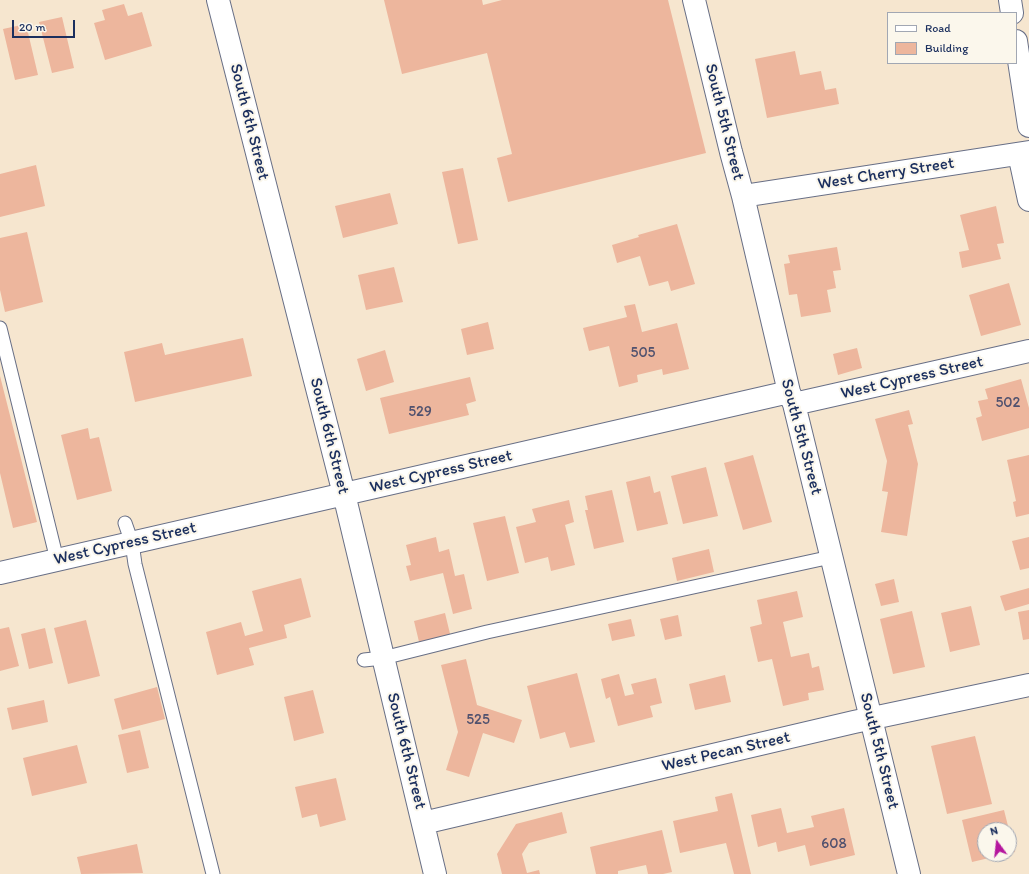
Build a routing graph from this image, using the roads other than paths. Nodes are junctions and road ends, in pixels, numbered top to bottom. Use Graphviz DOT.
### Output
graph roads {
  1 [pos="218,0"];
  2 [pos="694,0"];
  3 [pos="1010,0"];
  4 [pos="1012,12"];
  5 [pos="1017,48"];
  6 [pos="1029,126"];
  7 [pos="1024,153"];
  8 [pos="743,196"];
  9 [pos="1029,200"];
  10 [pos="0,328"];
  11 [pos="1029,351"];
  12 [pos="792,398"];
  13 [pos="344,494"];
  14 [pos="128,533"];
  15 [pos="831,557"];
  16 [pos="57,560"];
  17 [pos="0,573"];
  18 [pos="374,659"];
  19 [pos="1029,685"];
  20 [pos="870,718"];
  21 [pos="423,823"];
  22 [pos="213,874"];
  23 [pos="435,874"];
  24 [pos="909,874"];
  1 -- 13 [label="street, South 6th Street"];
  2 -- 8 [label="street, South 5th Street"];
  3 -- 4 [label="street"];
  5 -- 6 [label="street"];
  7 -- 8 [label="street, West Cherry Street"];
  7 -- 9 [label="street"];
  8 -- 12 [label="street, South 5th Street"];
  10 -- 16 [label="lane"];
  11 -- 12 [label="street, West Cypress Street"];
  12 -- 13 [label="street, West Cypress Street"];
  12 -- 15 [label="street, South 5th Street"];
  13 -- 14 [label="street, West Cypress Street"];
  13 -- 18 [label="street, South 6th Street"];
  14 -- 16 [label="street, West Cypress Street"];
  14 -- 22 [label="lane"];
  15 -- 18 [label="lane"];
  15 -- 20 [label="street, South 5th Street"];
  16 -- 17 [label="street, West Cypress Street"];
  18 -- 21 [label="street, South 6th Street"];
  19 -- 20 [label="street, West Pecan Street"];
  20 -- 21 [label="street, West Pecan Street"];
  20 -- 24 [label="street, South 5th Street"];
  21 -- 23 [label="street, South 6th Street"];
}
